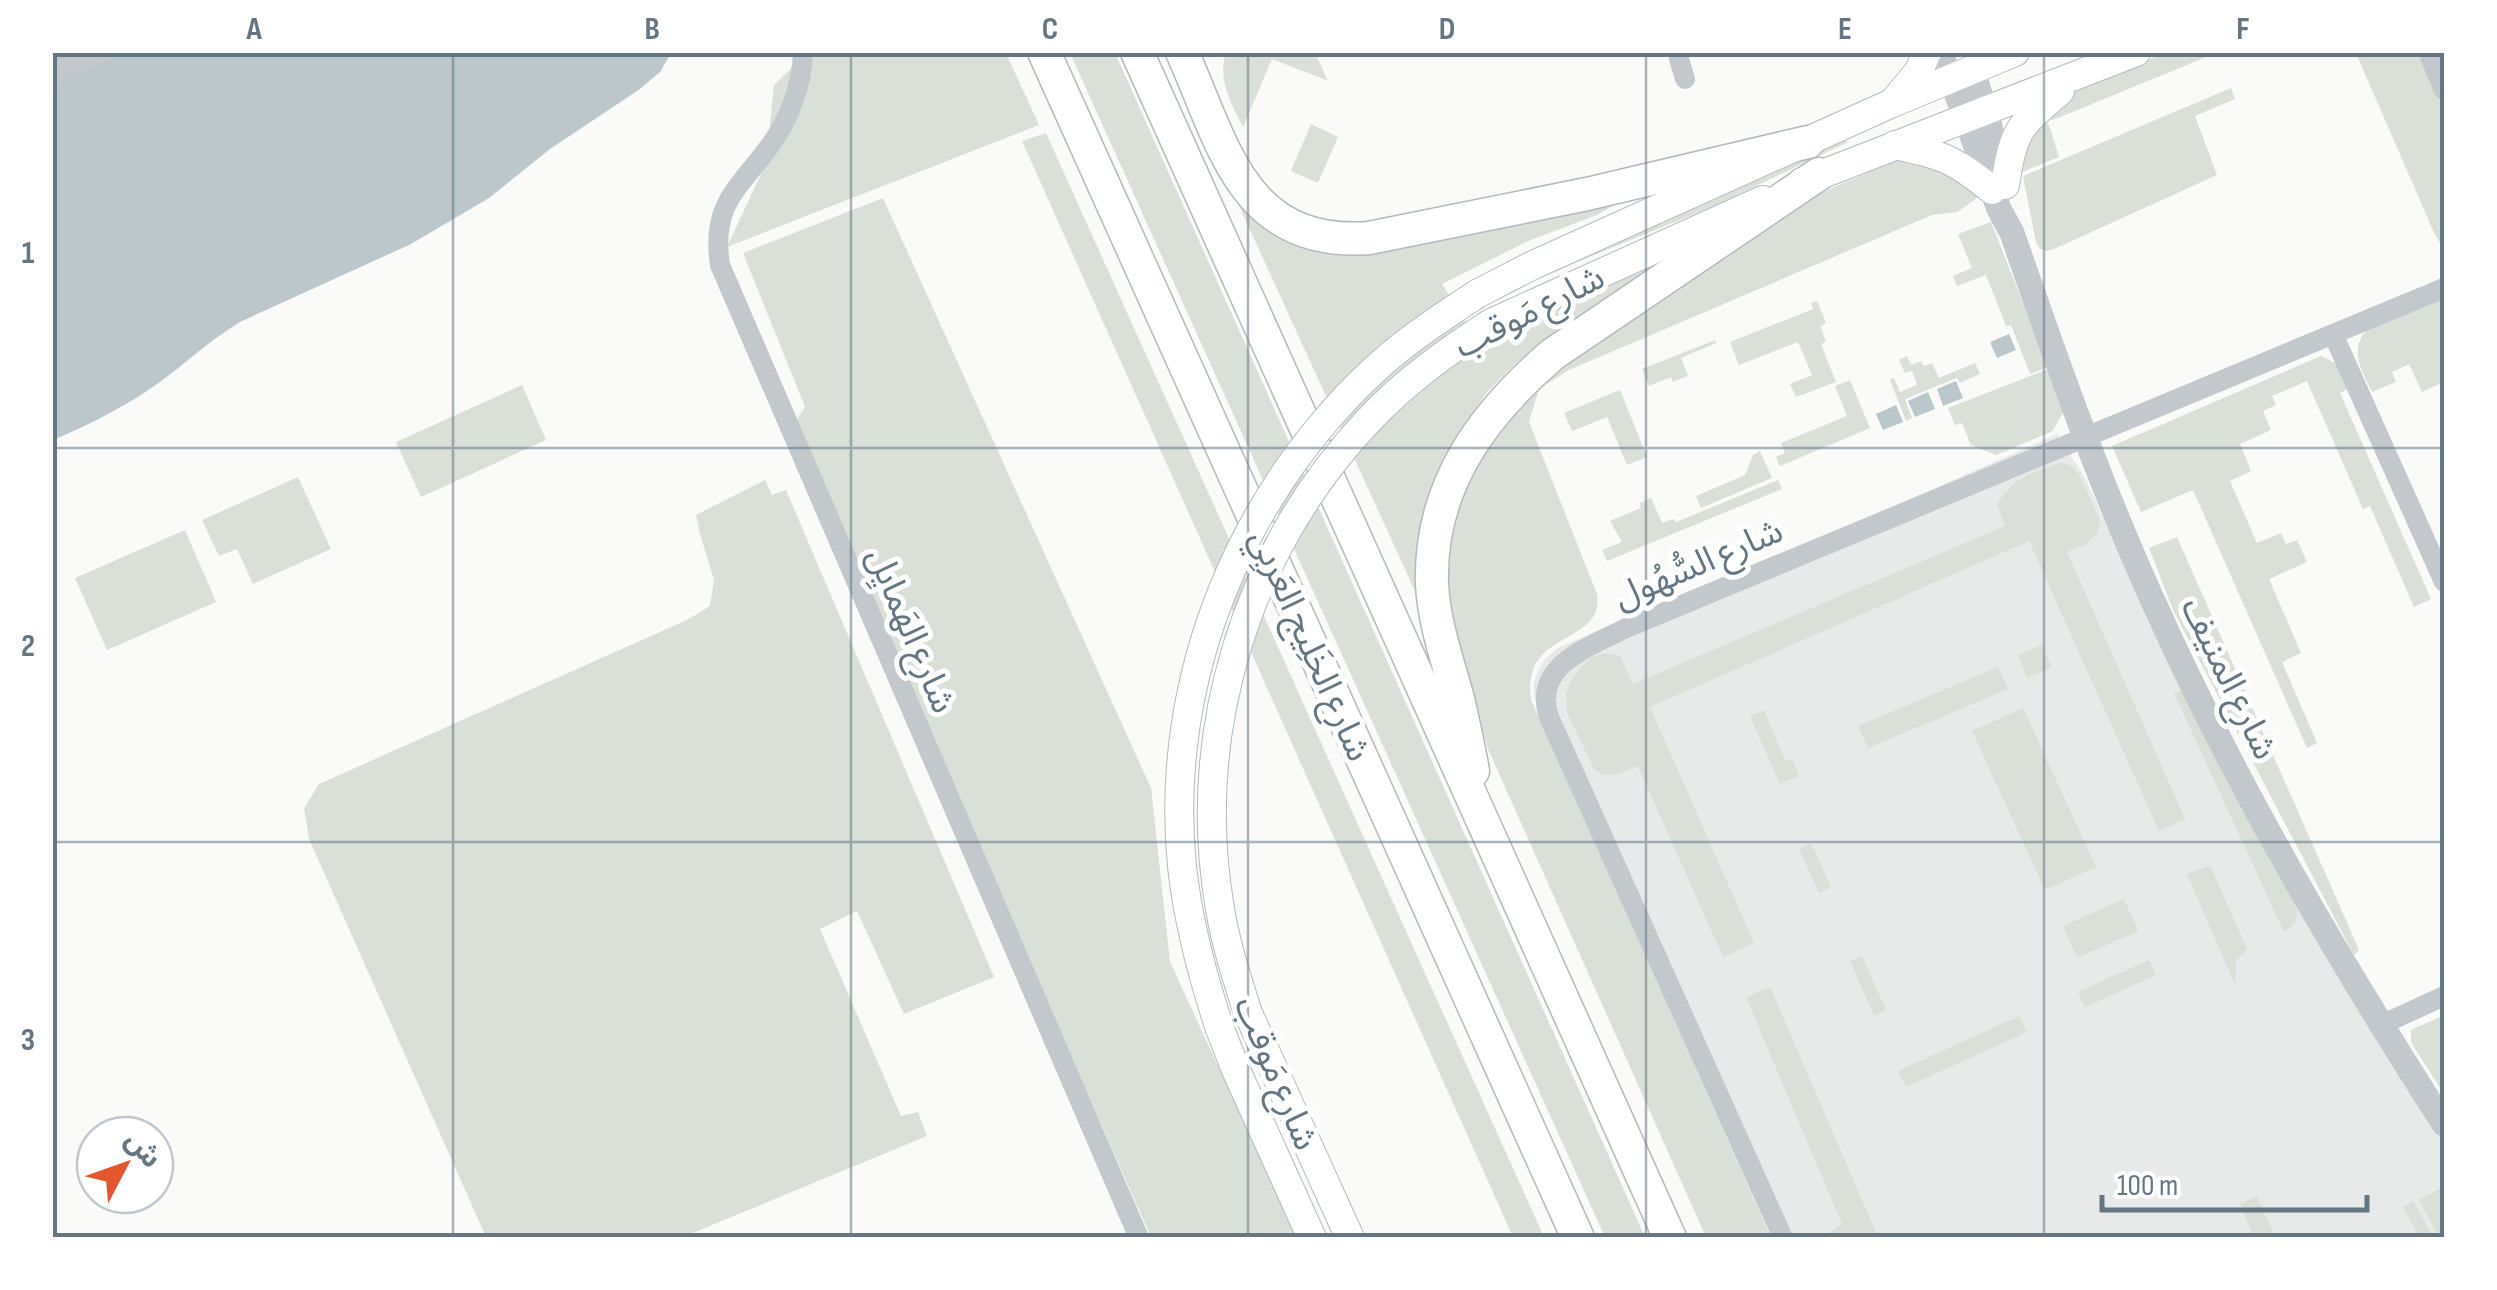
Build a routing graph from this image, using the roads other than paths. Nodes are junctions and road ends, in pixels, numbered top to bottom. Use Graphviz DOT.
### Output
graph roads {
  1 [pos="103,52"];
  2 [pos="803,52"];
  3 [pos="1044,52"];
  4 [pos="1137,52"];
  5 [pos="1677,52"];
  6 [pos="1927,52"];
  7 [pos="2015,52"];
  8 [pos="2136,52"];
  9 [pos="2428,52"];
  10 [pos="1192,60"];
  11 [pos="1958,63"];
  12 [pos="52,74"];
  13 [pos="2076,77"];
  14 [pos="1686,79"];
  15 [pos="2444,90"];
  16 [pos="1890,104"];
  17 [pos="1976,115"];
  18 [pos="1808,142"];
  19 [pos="1894,145"];
  20 [pos="1820,174"];
  21 [pos="1998,188"];
  22 [pos="2444,288"];
  23 [pos="2333,334"];
  24 [pos="2086,438"];
  25 [pos="2444,582"];
  26 [pos="1487,834"];
  27 [pos="2444,996"];
  28 [pos="2381,1025"];
  29 [pos="2444,1124"];
  30 [pos="1532,1139"];
  31 [pos="1139,1238"];
  32 [pos="1312,1238"];
  33 [pos="1350,1238"];
  34 [pos="1566,1238"];
  35 [pos="1578,1238"];
  36 [pos="1670,1238"];
  37 [pos="1783,1238"];
  1 -- 12 [label="street"];
  2 -- 31 [label="street, شارع الهَمايِل"];
  3 -- 30 [label="highway, شارع الخَلِيج العَربِي"];
  4 -- 26 [label="highway"];
  5 -- 14 [label="street"];
  6 -- 16 [label="main road"];
  7 -- 11 [label="main road, شارع مَوقب"];
  8 -- 13 [label="main road, شارع مَوقب"];
  9 -- 15 [label="street"];
  10 -- 18 [label="highway"];
  11 -- 16 [label="main road, شارع مَوقب"];
  11 -- 17 [label="street, شارع المنيف"];
  13 -- 17 [label="main road, شارع مَوقب"];
  13 -- 21 [label="main road"];
  16 -- 18 [label="main road, شارع مَوقب"];
  17 -- 19 [label="main road, شارع مَوقب"];
  17 -- 21 [label="street, شارع المنيف"];
  18 -- 32 [label="main road, شارع مَوقب, bridge"];
  19 -- 20 [label="main road, شارع مَوقب"];
  19 -- 21 [label="main road"];
  20 -- 26 [label="highway"];
  20 -- 33 [label="main road, شارع مَوقب, bridge"];
  21 -- 24 [label="street, شارع المنيف"];
  22 -- 23 [label="street, شارع السُّهُول"];
  23 -- 24 [label="street, شارع السُّهُول"];
  23 -- 25 [label="street"];
  24 -- 28 [label="street, شارع المنيف"];
  24 -- 37 [label="street, شارع السُّهُول"];
  26 -- 36 [label="highway"];
  27 -- 28 [label="street"];
  28 -- 29 [label="street, شارع المنيف"];
  30 -- 34 [label="highway"];
  30 -- 35 [label="highway, شارع الخَلِيج العَربِي"];
}
